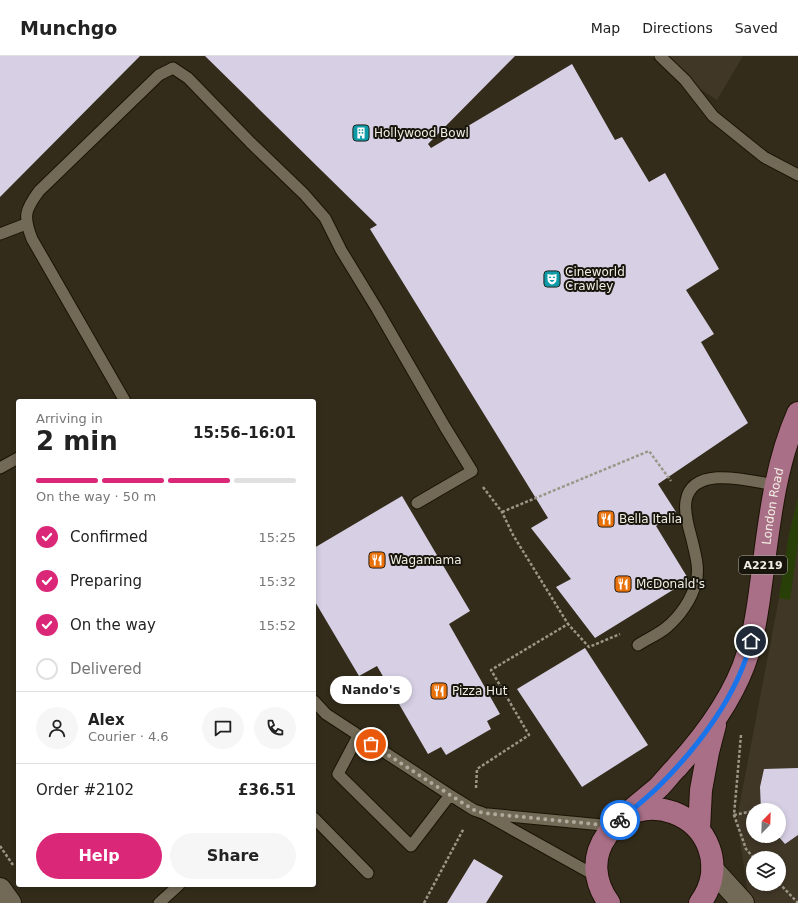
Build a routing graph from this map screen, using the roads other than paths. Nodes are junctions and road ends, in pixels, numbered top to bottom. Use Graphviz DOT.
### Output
graph roads {
  1 [pos="660,56"];
  2 [pos="798,175"];
  3 [pos="26,224"];
  4 [pos="0,234"];
  5 [pos="120,399"];
  6 [pos="798,413"];
  7 [pos="16,459"];
  8 [pos="0,468"];
  9 [pos="775,485"];
  10 [pos="417,503"];
  11 [pos="638,645"];
  12 [pos="316,703"];
  13 [pos="718,714"];
  14 [pos="358,736"];
  15 [pos="450,795"];
  16 [pos="479,812"];
  17 [pos="316,820"];
  18 [pos="618,822"];
  19 [pos="698,829"];
  20 [pos="712,869"];
  21 [pos="368,873"];
  22 [pos="177,887"];
  23 [pos="0,889"];
  24 [pos="602,894"];
  25 [pos="10,903"];
  26 [pos="159,903"];
  27 [pos="700,903"];
  28 [pos="743,903"];
  1 -- 2 [label="lane"];
  3 -- 4 [label="lane"];
  3 -- 5 [label="lane"];
  3 -- 10 [label="lane"];
  6 -- 9 [label="main road, London Road / A2219"];
  7 -- 8 [label="lane"];
  9 -- 11 [label="lane"];
  9 -- 13 [label="main road, London Road / A2219"];
  12 -- 14 [label="lane"];
  13 -- 18 [label="main road, London Road / A2219"];
  13 -- 19 [label="main road, London Road / A2219"];
  14 -- 15 [label="lane"];
  14 -- 15 [label="lane"];
  15 -- 16 [label="lane"];
  16 -- 18 [label="lane"];
  16 -- 24 [label="lane"];
  17 -- 21 [label="lane"];
  18 -- 19 [label="main road"];
  18 -- 24 [label="main road, A2219"];
  19 -- 20 [label="main road"];
  20 -- 27 [label="main road"];
  20 -- 28 [label="street"];
  22 -- 26 [label="lane"];
  23 -- 25 [label="street"];
}
